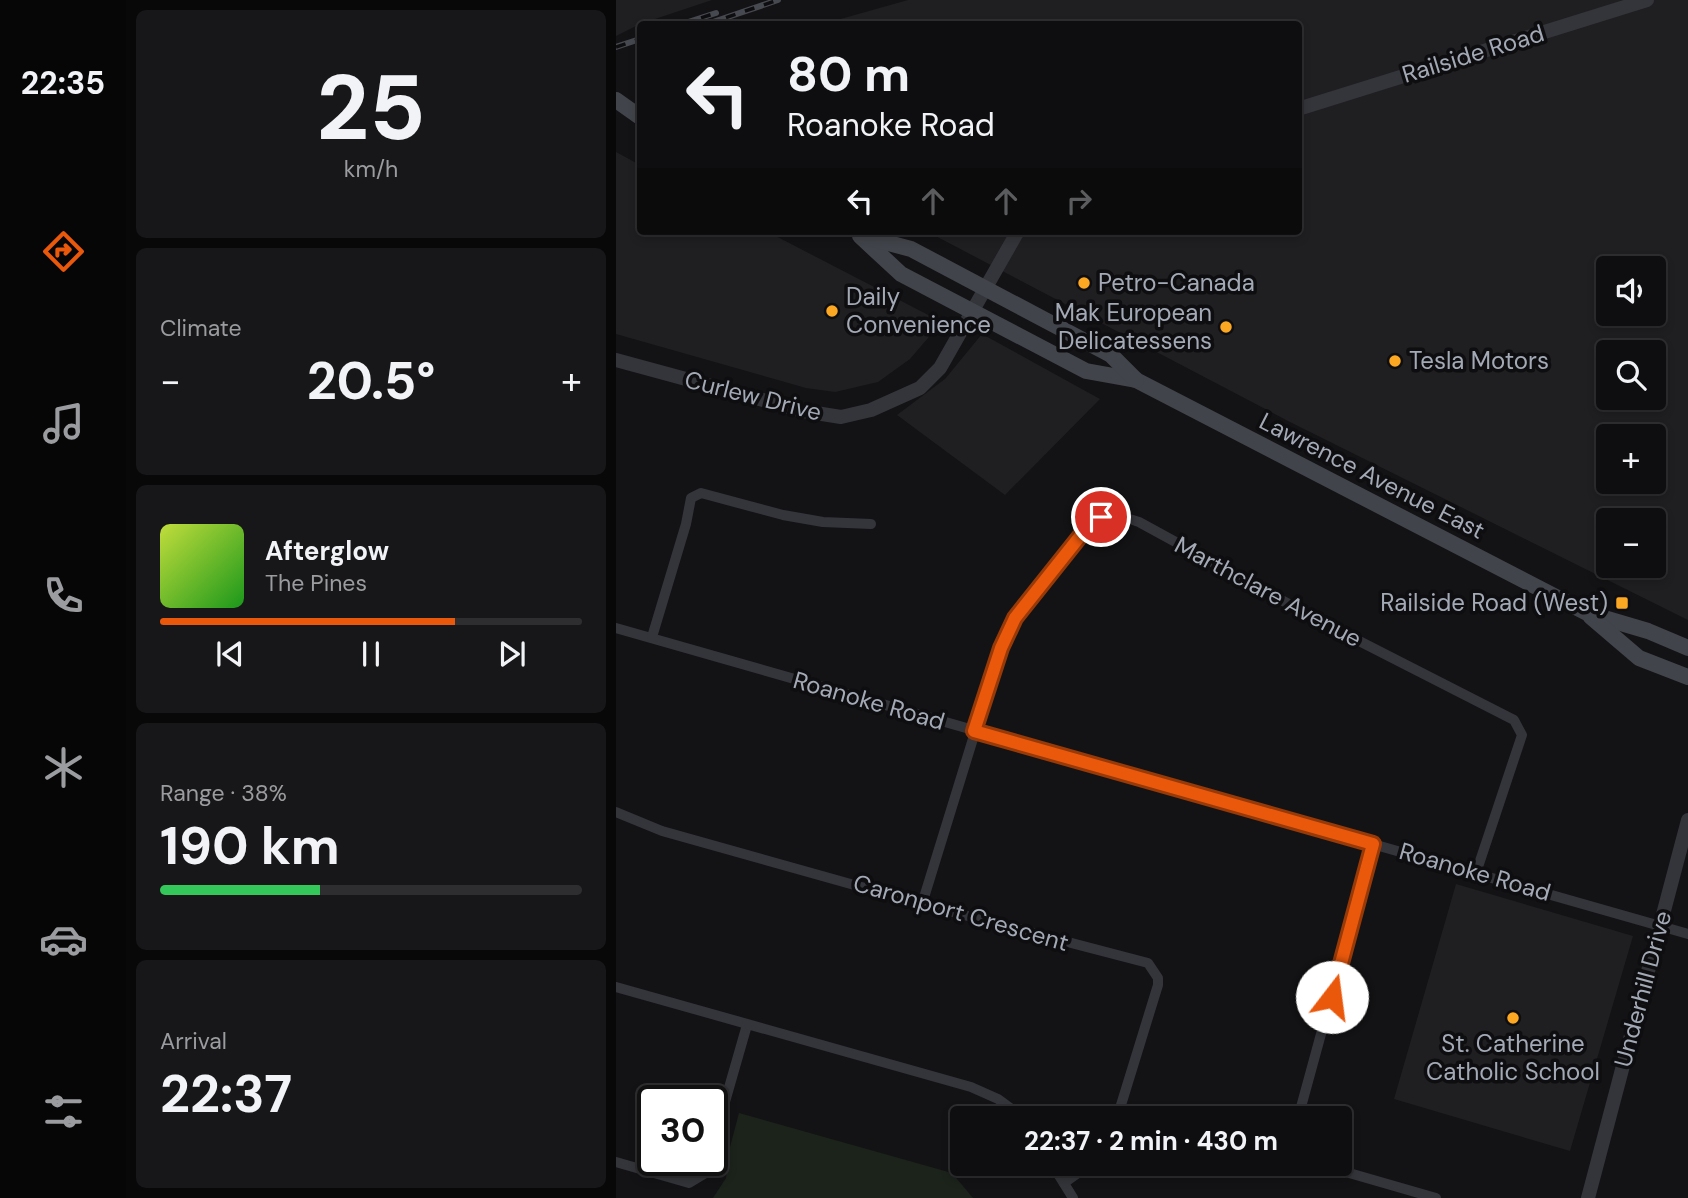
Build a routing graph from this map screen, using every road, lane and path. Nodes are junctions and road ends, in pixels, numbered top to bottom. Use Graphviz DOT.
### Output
graph roads {
  1 [pos="1647,0"];
  2 [pos="616,100"];
  3 [pos="1302,107"];
  4 [pos="616,113"];
  5 [pos="637,115"];
  6 [pos="637,123"];
  7 [pos="857,235"];
  8 [pos="862,235"];
  9 [pos="1016,235"];
  10 [pos="985,288"];
  11 [pos="973,312"];
  12 [pos="616,360"];
  13 [pos="1136,380"];
  14 [pos="871,524"];
  15 [pos="1587,613"];
  16 [pos="616,628"];
  17 [pos="652,637"];
  18 [pos="1688,648"];
  19 [pos="1688,677"];
  20 [pos="974,731"];
  21 [pos="616,812"];
  22 [pos="1688,820"];
  23 [pos="1373,844"];
  24 [pos="1476,873"];
  25 [pos="922,904"];
  26 [pos="1659,926"];
  27 [pos="1688,934"];
  28 [pos="616,987"];
  29 [pos="747,1026"];
  30 [pos="728,1092"];
  31 [pos="1008,1106"];
  32 [pos="1121,1106"];
  33 [pos="1301,1106"];
  34 [pos="616,1162"];
  35 [pos="637,1168"];
  36 [pos="1352,1174"];
  37 [pos="665,1176"];
  38 [pos="701,1176"];
  39 [pos="1060,1176"];
  40 [pos="1074,1176"];
  41 [pos="1064,1183"];
  42 [pos="1073,1198"];
  43 [pos="1436,1198"];
  44 [pos="1588,1198"];
  1 -- 3 [label="street, Railside Road"];
  2 -- 5 [label="main road"];
  4 -- 6 [label="main road"];
  7 -- 11 [label="main road, Lawrence Avenue East"];
  8 -- 10 [label="main road, Lawrence Avenue East"];
  9 -- 10 [label="street"];
  10 -- 11 [label="street"];
  10 -- 13 [label="main road, Lawrence Avenue East"];
  11 -- 12 [label="street, Curlew Drive"];
  11 -- 13 [label="main road, Lawrence Avenue East"];
  13 -- 15 [label="main road, Lawrence Avenue East"];
  14 -- 17 [label="street"];
  15 -- 18 [label="main road, Lawrence Avenue East"];
  15 -- 19 [label="main road, Lawrence Avenue East"];
  16 -- 17 [label="street, Roanoke Road"];
  17 -- 20 [label="street, Roanoke Road"];
  20 -- 23 [label="street, Roanoke Road"];
  20 -- 24 [label="street, Marthclare Avenue"];
  20 -- 25 [label="street"];
  21 -- 25 [label="street, Caronport Crescent"];
  22 -- 26 [label="street, Underhill Drive"];
  23 -- 24 [label="street, Roanoke Road"];
  23 -- 33 [label="street"];
  24 -- 26 [label="street, Roanoke Road"];
  25 -- 32 [label="street, Caronport Crescent"];
  26 -- 27 [label="street, Roanoke Road"];
  26 -- 44 [label="street, Underhill Drive"];
  28 -- 29 [label="street"];
  29 -- 30 [label="street"];
  29 -- 31 [label="street"];
  34 -- 35 [label="street"];
  36 -- 43 [label="street"];
  37 -- 38 [label="street"];
  39 -- 41 [label="street"];
  40 -- 41 [label="street"];
  41 -- 42 [label="street"];
}
